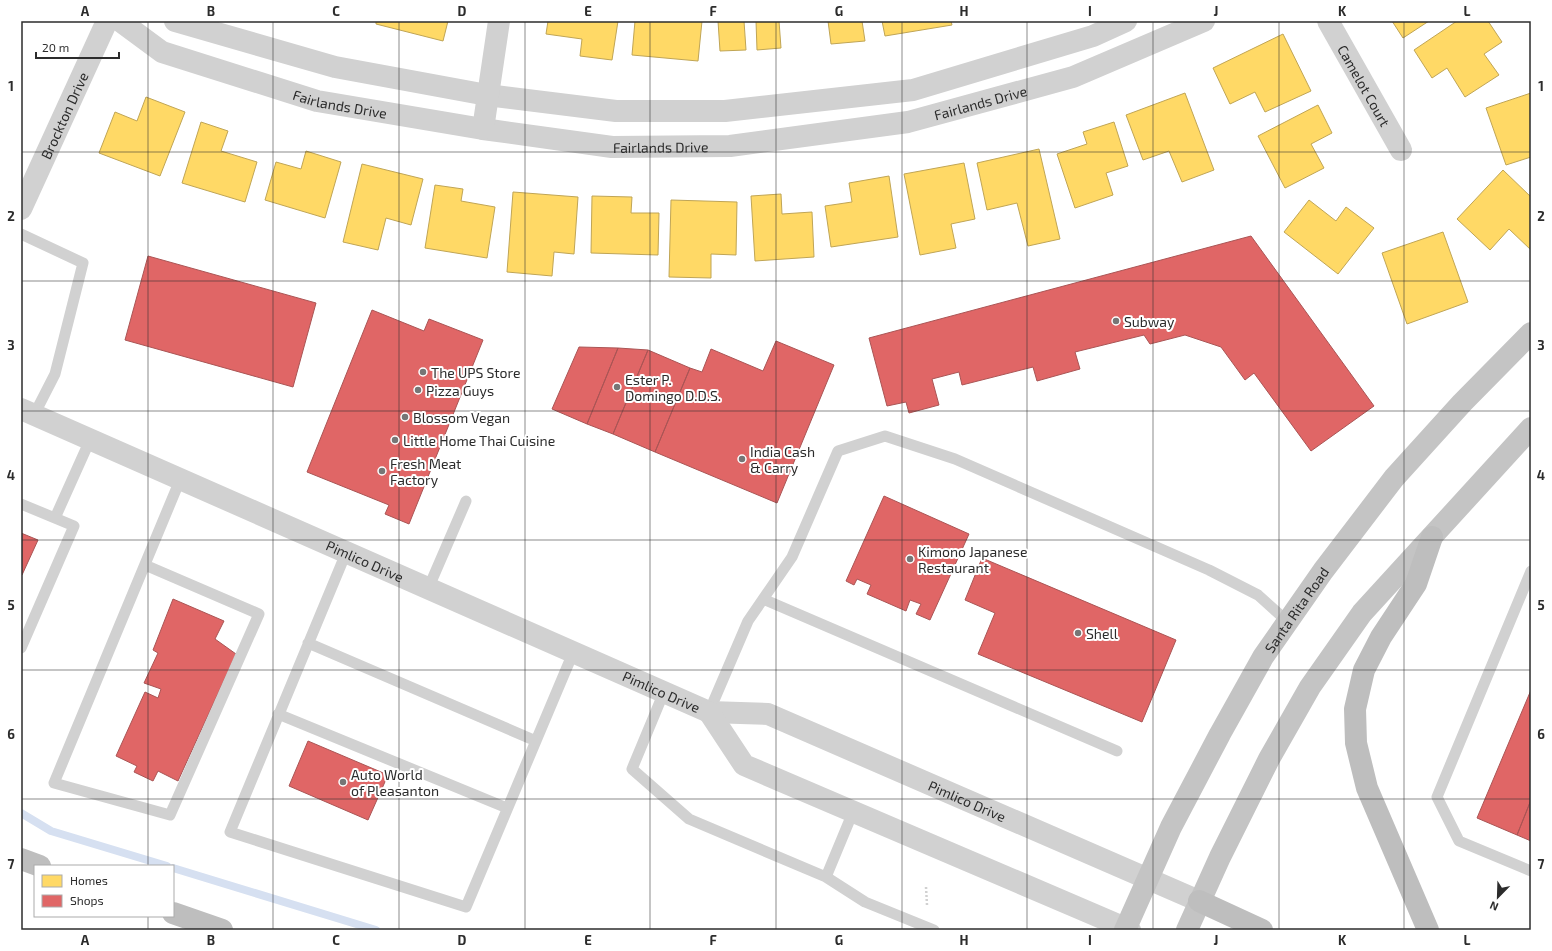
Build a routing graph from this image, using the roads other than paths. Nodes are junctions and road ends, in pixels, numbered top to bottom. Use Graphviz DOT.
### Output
graph roads {
  1 [pos="107,21"];
  2 [pos="120,21"];
  3 [pos="175,21"];
  4 [pos="499,21"];
  5 [pos="1126,21"];
  6 [pos="1204,21"];
  7 [pos="1328,21"];
  8 [pos="487,95"];
  9 [pos="483,129"];
  10 [pos="1401,150"];
  11 [pos="21,209"];
  12 [pos="21,234"];
  13 [pos="1531,333"];
  14 [pos="28,412"];
  15 [pos="1531,428"];
  16 [pos="90,440"];
  17 [pos="180,480"];
  18 [pos="466,500"];
  19 [pos="21,504"];
  20 [pos="55,518"];
  21 [pos="1432,537"];
  22 [pos="346,553"];
  23 [pos="145,565"];
  24 [pos="1531,571"];
  25 [pos="428,590"];
  26 [pos="763,599"];
  27 [pos="1288,622"];
  28 [pos="308,643"];
  29 [pos="21,648"];
  30 [pos="573,653"];
  31 [pos="664,692"];
  32 [pos="709,712"];
  33 [pos="278,714"];
  34 [pos="536,741"];
  35 [pos="1117,751"];
  36 [pos="508,808"];
  37 [pos="853,812"];
  38 [pos="21,859"];
  39 [pos="37,865"];
  40 [pos="1531,871"];
  41 [pos="826,877"];
  42 [pos="1147,880"];
  43 [pos="1199,901"];
  44 [pos="174,913"];
  45 [pos="1127,929"];
  46 [pos="222,930"];
  47 [pos="934,930"];
  48 [pos="1187,930"];
  49 [pos="1262,930"];
  50 [pos="1428,930"];
  1 -- 11 [label="street, Brockton Drive"];
  2 -- 9 [label="street, Fairlands Drive"];
  3 -- 8 [label="street"];
  4 -- 8 [label="street"];
  5 -- 8 [label="street"];
  6 -- 9 [label="street, Fairlands Drive"];
  7 -- 10 [label="street, Camelot Court"];
  8 -- 9 [label="street"];
  12 -- 14 [label="lane"];
  13 -- 27 [label="main road, Santa Rita Road"];
  14 -- 16 [label="street, Pimlico Drive"];
  15 -- 21 [label="main road"];
  16 -- 17 [label="street, Pimlico Drive"];
  16 -- 20 [label="lane"];
  17 -- 22 [label="street, Pimlico Drive"];
  17 -- 23 [label="lane"];
  18 -- 25 [label="lane"];
  19 -- 20 [label="lane"];
  20 -- 29 [label="lane"];
  21 -- 43 [label="main road"];
  21 -- 50 [label="highway"];
  22 -- 25 [label="street, Pimlico Drive"];
  22 -- 28 [label="lane"];
  23 -- 23 [label="lane"];
  24 -- 40 [label="lane"];
  25 -- 30 [label="street, Pimlico Drive"];
  26 -- 27 [label="lane"];
  26 -- 32 [label="lane"];
  26 -- 35 [label="lane"];
  27 -- 42 [label="main road, Santa Rita Road"];
  28 -- 33 [label="lane"];
  28 -- 34 [label="lane"];
  30 -- 31 [label="street, Pimlico Drive"];
  30 -- 34 [label="lane"];
  31 -- 32 [label="street, Pimlico Drive"];
  31 -- 41 [label="lane"];
  32 -- 37 [label="street, Pimlico Drive"];
  32 -- 42 [label="street, Pimlico Drive"];
  33 -- 36 [label="lane"];
  33 -- 36 [label="lane"];
  34 -- 36 [label="lane"];
  37 -- 41 [label="lane"];
  37 -- 45 [label="street, Pimlico Drive"];
  38 -- 39 [label="highway"];
  41 -- 47 [label="lane"];
  42 -- 43 [label="street, Pimlico Drive"];
  42 -- 45 [label="main road, Santa Rita Road"];
  43 -- 48 [label="main road"];
  43 -- 49 [label="highway"];
  44 -- 46 [label="highway"];
}
